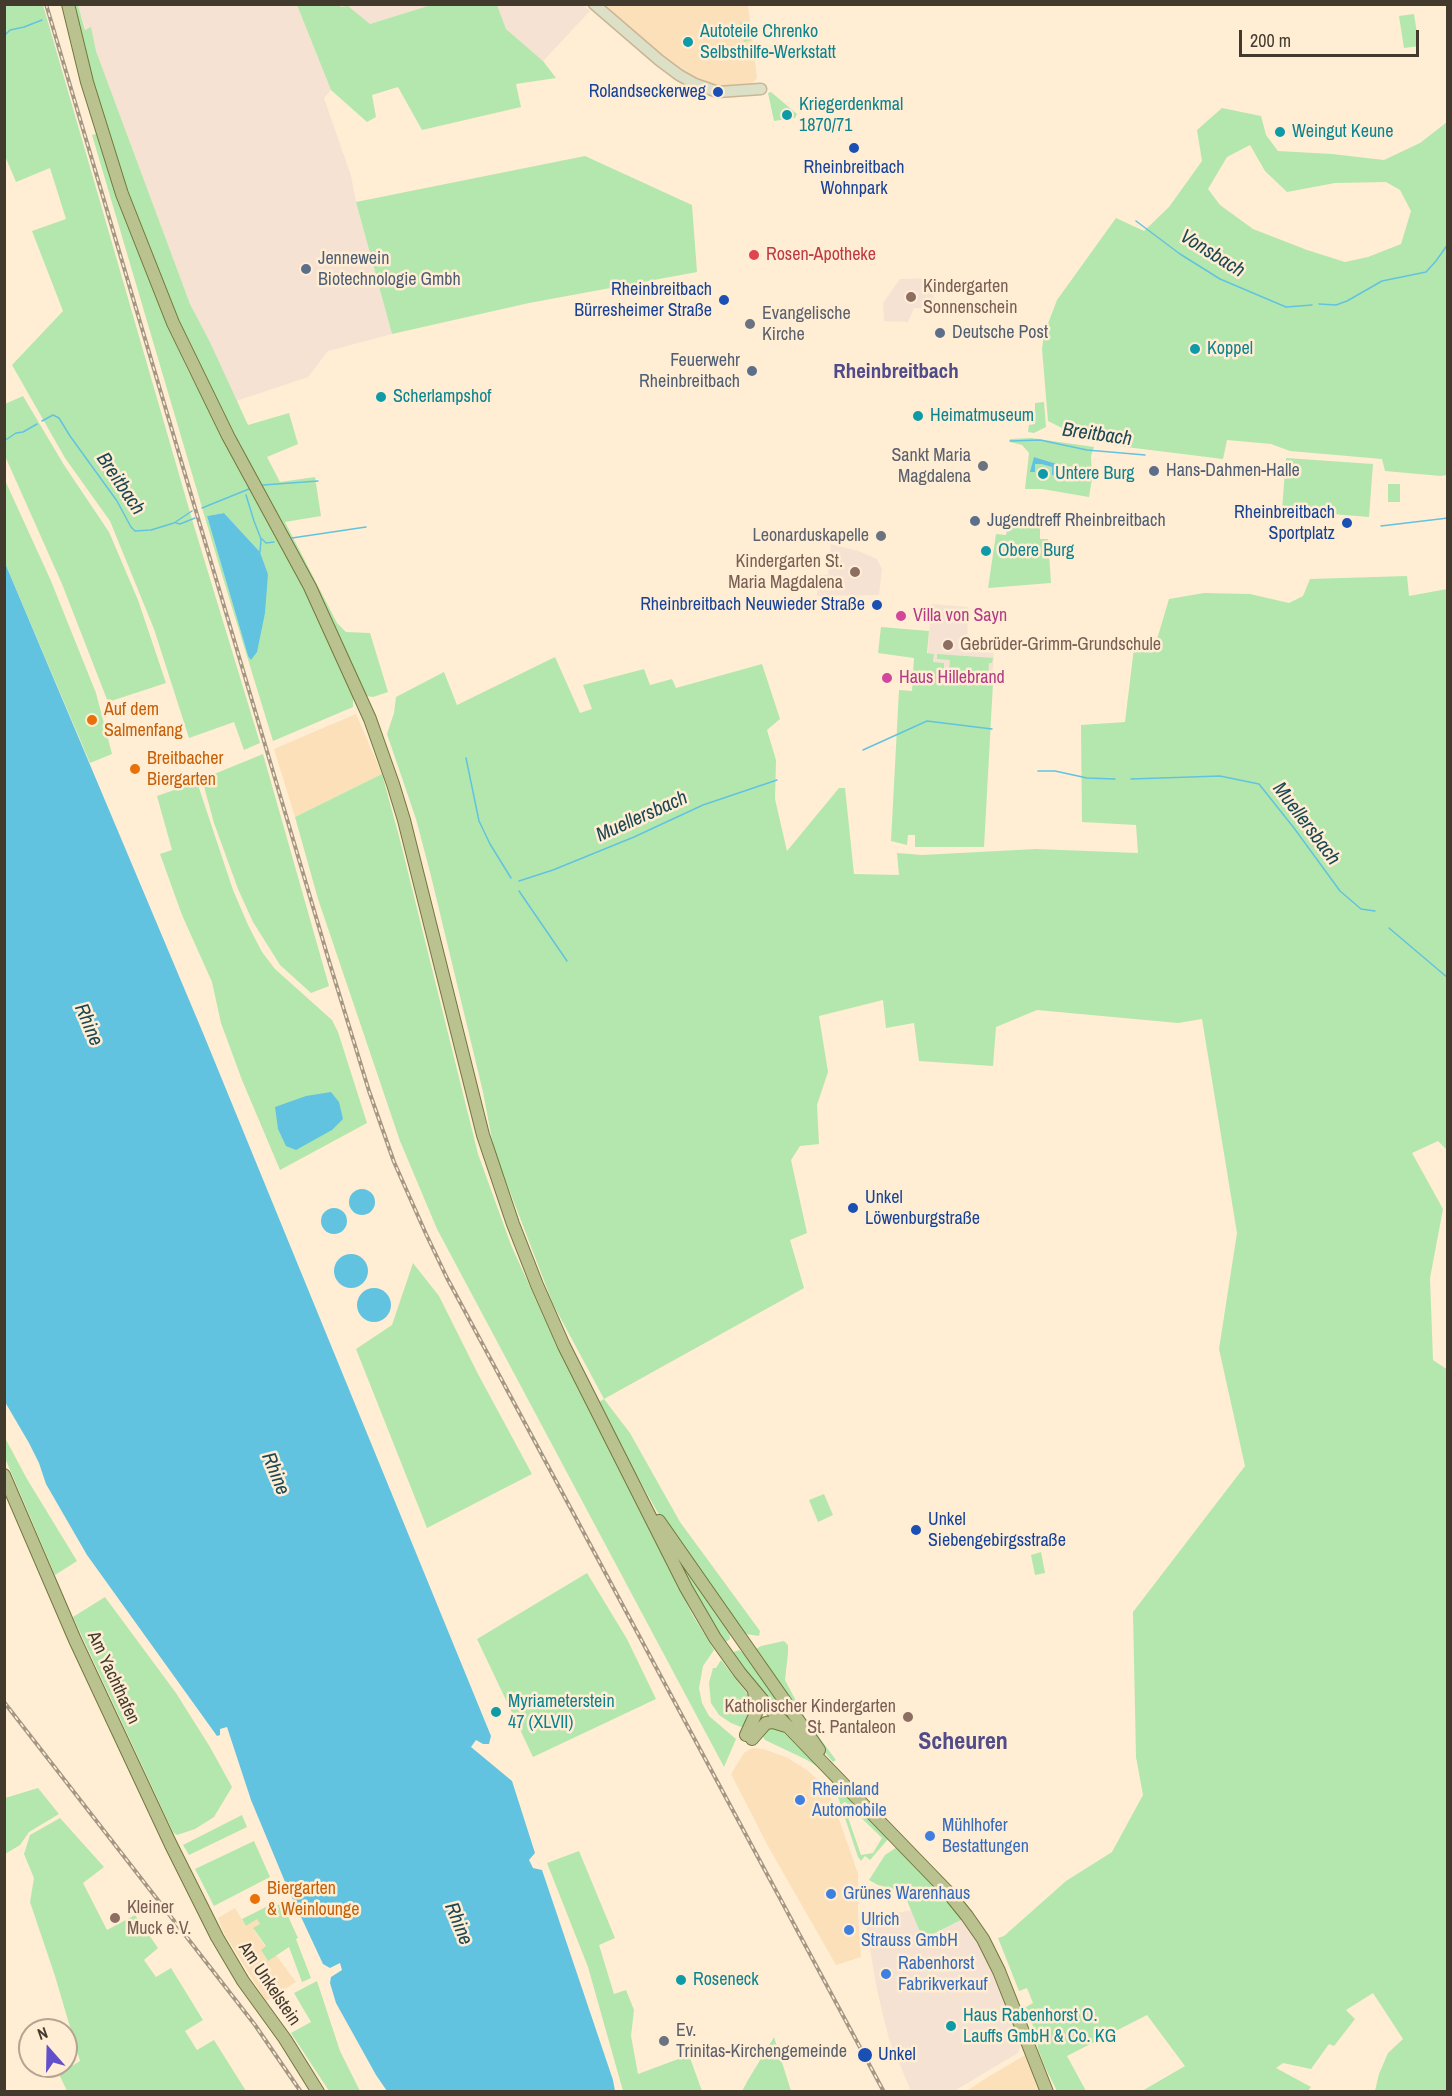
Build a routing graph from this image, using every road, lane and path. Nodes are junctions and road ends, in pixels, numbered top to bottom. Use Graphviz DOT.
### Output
graph roads {
  1 [pos="62,4"];
  2 [pos="68,4"];
  3 [pos="594,4"];
  4 [pos="78,46"];
  5 [pos="761,89"];
  6 [pos="4,1475"];
  7 [pos="642,1502"];
  8 [pos="754,1690"];
  9 [pos="787,1726"];
  10 [pos="832,1773"];
  11 [pos="195,1894"];
  12 [pos="318,2091"];
  13 [pos="1047,2091"];
  1 -- 4 [label="main road"];
  2 -- 4 [label="main road"];
  3 -- 5 [label="street"];
  4 -- 7 [label="main road"];
  6 -- 11 [label="main road, Am Yachthafen"];
  7 -- 8 [label="main road"];
  7 -- 10 [label="main road"];
  8 -- 9 [label="main road"];
  8 -- 9 [label="main road"];
  9 -- 10 [label="main road"];
  10 -- 13 [label="main road"];
  11 -- 12 [label="main road, Am Unkelstein"];
}
